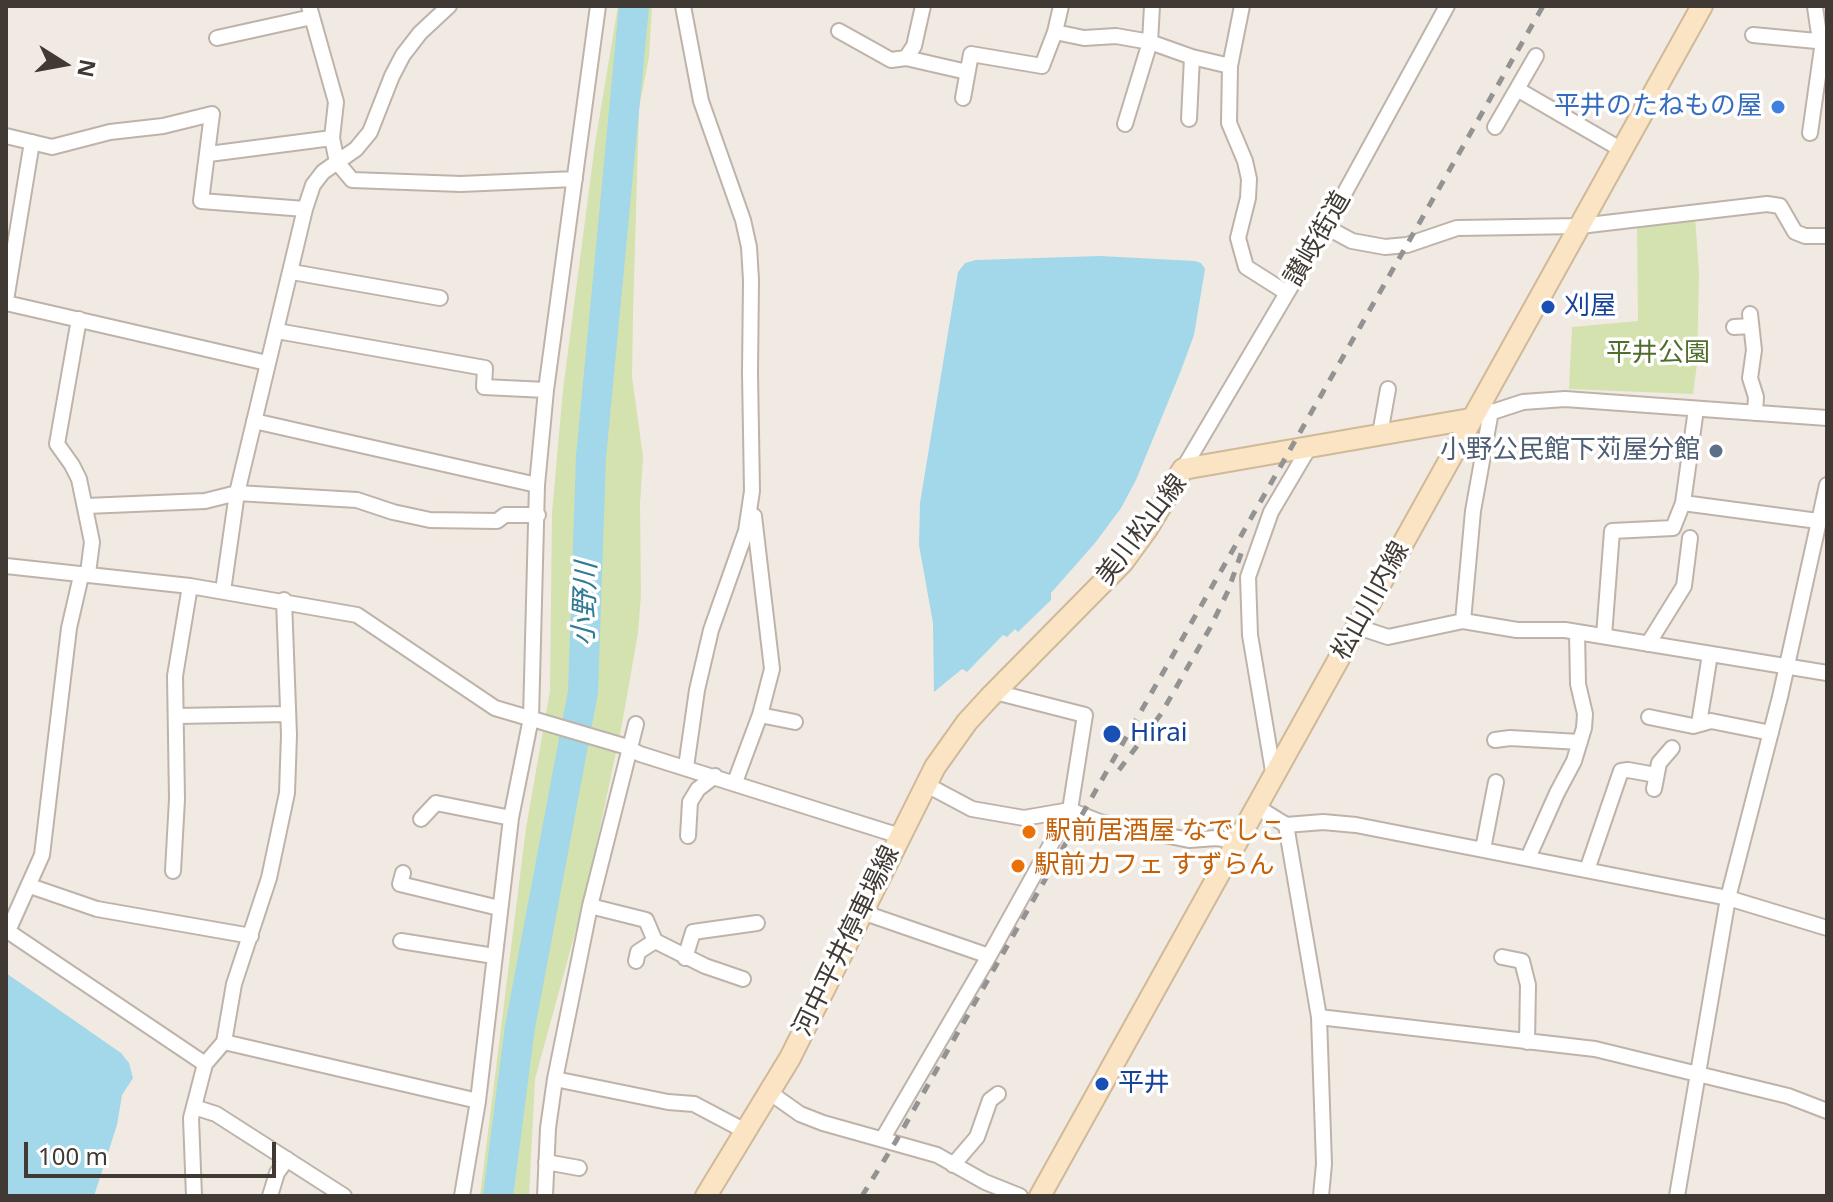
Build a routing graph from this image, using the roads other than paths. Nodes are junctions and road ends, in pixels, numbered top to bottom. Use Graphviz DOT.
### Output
graph roads {
  1 [pos="449,6"];
  2 [pos="598,6"];
  3 [pos="683,6"];
  4 [pos="923,6"];
  5 [pos="1061,6"];
  6 [pos="1152,6"];
  7 [pos="1242,6"];
  8 [pos="1447,6"];
  9 [pos="1702,6"];
  10 [pos="1815,7"];
  11 [pos="311,12"];
  12 [pos="839,31"];
  13 [pos="1055,32"];
  14 [pos="1753,35"];
  15 [pos="217,38"];
  16 [pos="1823,41"];
  17 [pos="1150,42"];
  18 [pos="1536,56"];
  19 [pos="1192,57"];
  20 [pos="906,58"];
  21 [pos="1230,66"];
  22 [pos="967,72"];
  23 [pos="1517,89"];
  24 [pos="963,98"];
  25 [pos="1189,119"];
  26 [pos="1125,124"];
  27 [pos="1495,127"];
  28 [pos="1810,133"];
  29 [pos="6,136"];
  30 [pos="332,138"];
  31 [pos="32,142"];
  32 [pos="1622,150"];
  33 [pos="209,154"];
  34 [pos="337,162"];
  35 [pos="575,179"];
  36 [pos="305,209"];
  37 [pos="1580,226"];
  38 [pos="1326,227"];
  39 [pos="1827,236"];
  40 [pos="292,272"];
  41 [pos="1287,293"];
  42 [pos="440,298"];
  43 [pos="6,302"];
  44 [pos="79,319"];
  45 [pos="1734,327"];
  46 [pos="277,331"];
  47 [pos="267,363"];
  48 [pos="1388,389"];
  49 [pos="546,390"];
  50 [pos="1696,409"];
  51 [pos="1491,411"];
  52 [pos="1755,413"];
  53 [pos="1827,418"];
  54 [pos="1470,419"];
  55 [pos="254,421"];
  56 [pos="1380,434"];
  57 [pos="1310,446"];
  58 [pos="1183,469"];
  59 [pos="537,485"];
  60 [pos="1827,485"];
  61 [pos="752,491"];
  62 [pos="237,493"];
  63 [pos="1683,503"];
  64 [pos="86,506"];
  65 [pos="538,515"];
  66 [pos="1818,521"];
  67 [pos="1690,538"];
  68 [pos="6,566"];
  69 [pos="85,574"];
  70 [pos="190,586"];
  71 [pos="223,591"];
  72 [pos="284,600"];
  73 [pos="1463,621"];
  74 [pos="1358,627"];
  75 [pos="1577,632"];
  76 [pos="1604,636"];
  77 [pos="1648,644"];
  78 [pos="1710,654"];
  79 [pos="1786,667"];
  80 [pos="1827,673"];
  81 [pos="995,692"];
  82 [pos="288,714"];
  83 [pos="760,715"];
  84 [pos="177,716"];
  85 [pos="1649,717"];
  86 [pos="534,719"];
  87 [pos="795,722"];
  88 [pos="636,724"];
  89 [pos="1699,724"];
  90 [pos="1771,733"];
  91 [pos="1495,740"];
  92 [pos="1580,742"];
  93 [pos="626,747"];
  94 [pos="1672,748"];
  95 [pos="686,767"];
  96 [pos="715,776"];
  97 [pos="1274,778"];
  98 [pos="735,782"];
  99 [pos="1496,782"];
  100 [pos="925,784"];
  101 [pos="1257,807"];
  102 [pos="1070,810"];
  103 [pos="511,818"];
  104 [pos="421,819"];
  105 [pos="1286,825"];
  106 [pos="688,836"];
  107 [pos="900,836"];
  108 [pos="1238,841"];
  109 [pos="1483,849"];
  110 [pos="1528,858"];
  111 [pos="1587,870"];
  112 [pos="173,871"];
  113 [pos="403,873"];
  114 [pos="30,886"];
  115 [pos="1728,898"];
  116 [pos="590,906"];
  117 [pos="499,908"];
  118 [pos="862,912"];
  119 [pos="757,923"];
  120 [pos="1827,928"];
  121 [pos="7,931"];
  122 [pos="251,936"];
  123 [pos="401,941"];
  124 [pos="655,941"];
  125 [pos="494,956"];
  126 [pos="989,956"];
  127 [pos="1502,957"];
  128 [pos="685,958"];
  129 [pos="636,961"];
  130 [pos="743,979"];
  131 [pos="1319,1017"];
  132 [pos="224,1042"];
  133 [pos="1527,1042"];
  134 [pos="205,1064"];
  135 [pos="1698,1074"];
  136 [pos="555,1079"];
  137 [pos="769,1092"];
  138 [pos="1827,1093"];
  139 [pos="998,1094"];
  140 [pos="478,1101"];
  141 [pos="194,1107"];
  142 [pos="1825,1111"];
  143 [pos="747,1132"];
  144 [pos="883,1138"];
  145 [pos="287,1159"];
  146 [pos="546,1162"];
  147 [pos="953,1165"];
  148 [pos="579,1168"];
  149 [pos="194,1196"];
  150 [pos="270,1196"];
  151 [pos="344,1196"];
  152 [pos="462,1196"];
  153 [pos="545,1196"];
  154 [pos="706,1196"];
  155 [pos="1020,1196"];
  156 [pos="1040,1196"];
  157 [pos="1321,1196"];
  158 [pos="1677,1196"];
  1 -- 34 [label="street"];
  2 -- 35 [label="street"];
  3 -- 61 [label="street"];
  4 -- 20 [label="street"];
  5 -- 13 [label="street"];
  6 -- 17 [label="street"];
  7 -- 21 [label="street"];
  8 -- 38 [label="street, 讃岐街道"];
  9 -- 32 [label="main road, 松山川内線"];
  10 -- 16 [label="street"];
  11 -- 15 [label="street"];
  11 -- 30 [label="street"];
  12 -- 20 [label="street"];
  13 -- 17 [label="street"];
  13 -- 22 [label="street"];
  14 -- 16 [label="street"];
  16 -- 28 [label="street"];
  17 -- 19 [label="street"];
  17 -- 26 [label="street"];
  18 -- 23 [label="street"];
  19 -- 21 [label="street"];
  19 -- 25 [label="street"];
  20 -- 22 [label="street"];
  21 -- 41 [label="street"];
  22 -- 24 [label="street"];
  23 -- 27 [label="street"];
  23 -- 32 [label="street"];
  29 -- 31 [label="street"];
  30 -- 33 [label="street"];
  30 -- 34 [label="street"];
  31 -- 33 [label="street"];
  31 -- 43 [label="street"];
  32 -- 37 [label="main road, 松山川内線"];
  33 -- 36 [label="street"];
  34 -- 35 [label="street"];
  34 -- 36 [label="street"];
  35 -- 49 [label="street"];
  36 -- 40 [label="street"];
  37 -- 38 [label="street"];
  37 -- 39 [label="street"];
  37 -- 54 [label="main road, 松山川内線"];
  38 -- 41 [label="street, 讃岐街道"];
  40 -- 42 [label="street"];
  40 -- 46 [label="street"];
  41 -- 58 [label="street, 讃岐街道"];
  43 -- 44 [label="street"];
  44 -- 47 [label="street"];
  44 -- 64 [label="street"];
  45 -- 52 [label="street"];
  46 -- 47 [label="street"];
  46 -- 49 [label="street"];
  47 -- 55 [label="street"];
  48 -- 56 [label="street"];
  49 -- 59 [label="street"];
  50 -- 51 [label="street"];
  50 -- 52 [label="street"];
  50 -- 63 [label="street"];
  51 -- 54 [label="street"];
  51 -- 73 [label="street"];
  52 -- 53 [label="street"];
  54 -- 56 [label="main road, 美川松山線"];
  54 -- 74 [label="main road, 松山川内線"];
  55 -- 59 [label="street"];
  55 -- 62 [label="street"];
  56 -- 57 [label="main road, 美川松山線"];
  57 -- 58 [label="main road, 美川松山線"];
  57 -- 97 [label="street"];
  58 -- 81 [label="main road, 美川松山線"];
  59 -- 65 [label="street"];
  60 -- 66 [label="street"];
  61 -- 83 [label="street"];
  61 -- 95 [label="street"];
  62 -- 64 [label="street"];
  62 -- 65 [label="street"];
  62 -- 71 [label="street"];
  63 -- 66 [label="street"];
  63 -- 76 [label="street"];
  64 -- 69 [label="street"];
  65 -- 86 [label="street"];
  66 -- 79 [label="street"];
  67 -- 77 [label="street"];
  68 -- 69 [label="street"];
  69 -- 70 [label="street"];
  69 -- 114 [label="street"];
  70 -- 71 [label="street"];
  70 -- 84 [label="street"];
  71 -- 72 [label="street"];
  72 -- 82 [label="street"];
  72 -- 86 [label="street"];
  73 -- 74 [label="street"];
  73 -- 75 [label="street"];
  74 -- 97 [label="main road, 松山川内線"];
  75 -- 76 [label="street"];
  75 -- 92 [label="street"];
  76 -- 77 [label="street"];
  77 -- 78 [label="street"];
  78 -- 79 [label="street"];
  78 -- 89 [label="street"];
  79 -- 80 [label="street"];
  79 -- 90 [label="street"];
  81 -- 100 [label="main road, 河中平井停車場線"];
  81 -- 102 [label="street"];
  82 -- 84 [label="street"];
  82 -- 122 [label="street"];
  83 -- 87 [label="street"];
  83 -- 98 [label="street"];
  84 -- 112 [label="street"];
  85 -- 89 [label="street"];
  86 -- 93 [label="street"];
  86 -- 103 [label="street"];
  88 -- 93 [label="street"];
  89 -- 90 [label="street"];
  90 -- 115 [label="street"];
  91 -- 92 [label="street"];
  92 -- 110 [label="street"];
  93 -- 95 [label="street"];
  93 -- 116 [label="street"];
  94 -- 111 [label="street"];
  95 -- 96 [label="street"];
  96 -- 98 [label="street"];
  96 -- 106 [label="street"];
  97 -- 101 [label="main road, 松山川内線"];
  98 -- 107 [label="street"];
  99 -- 109 [label="street"];
  100 -- 102 [label="street"];
  100 -- 107 [label="main road, 河中平井停車場線"];
  101 -- 105 [label="street"];
  101 -- 108 [label="main road, 松山川内線"];
  102 -- 108 [label="street"];
  102 -- 126 [label="street"];
  103 -- 104 [label="street"];
  103 -- 117 [label="street"];
  105 -- 109 [label="street"];
  105 -- 131 [label="street"];
  107 -- 118 [label="main road, 河中平井停車場線"];
  108 -- 156 [label="main road, 松山川内線"];
  109 -- 110 [label="street"];
  110 -- 111 [label="street"];
  111 -- 115 [label="street"];
  113 -- 117 [label="street"];
  114 -- 121 [label="street"];
  114 -- 122 [label="street"];
  115 -- 120 [label="street"];
  115 -- 135 [label="street"];
  116 -- 124 [label="street"];
  116 -- 136 [label="street"];
  117 -- 125 [label="street"];
  118 -- 126 [label="street"];
  118 -- 137 [label="main road, 河中平井停車場線"];
  119 -- 128 [label="street"];
  121 -- 134 [label="street"];
  122 -- 132 [label="street"];
  123 -- 125 [label="street"];
  124 -- 128 [label="street"];
  124 -- 129 [label="street"];
  125 -- 140 [label="street"];
  126 -- 144 [label="street"];
  127 -- 133 [label="street"];
  128 -- 130 [label="street"];
  131 -- 133 [label="street"];
  131 -- 157 [label="street"];
  132 -- 134 [label="street"];
  132 -- 140 [label="street"];
  133 -- 135 [label="street"];
  134 -- 141 [label="street"];
  135 -- 142 [label="street"];
  135 -- 158 [label="street"];
  136 -- 143 [label="street"];
  136 -- 146 [label="street"];
  137 -- 143 [label="main road, 河中平井停車場線"];
  137 -- 144 [label="street"];
  138 -- 142 [label="street"];
  139 -- 147 [label="street"];
  140 -- 152 [label="street"];
  141 -- 145 [label="street"];
  141 -- 149 [label="street"];
  143 -- 154 [label="main road, 河中平井停車場線"];
  144 -- 147 [label="street"];
  145 -- 150 [label="street"];
  145 -- 151 [label="street"];
  146 -- 148 [label="street"];
  146 -- 153 [label="street"];
  147 -- 155 [label="street"];
}
